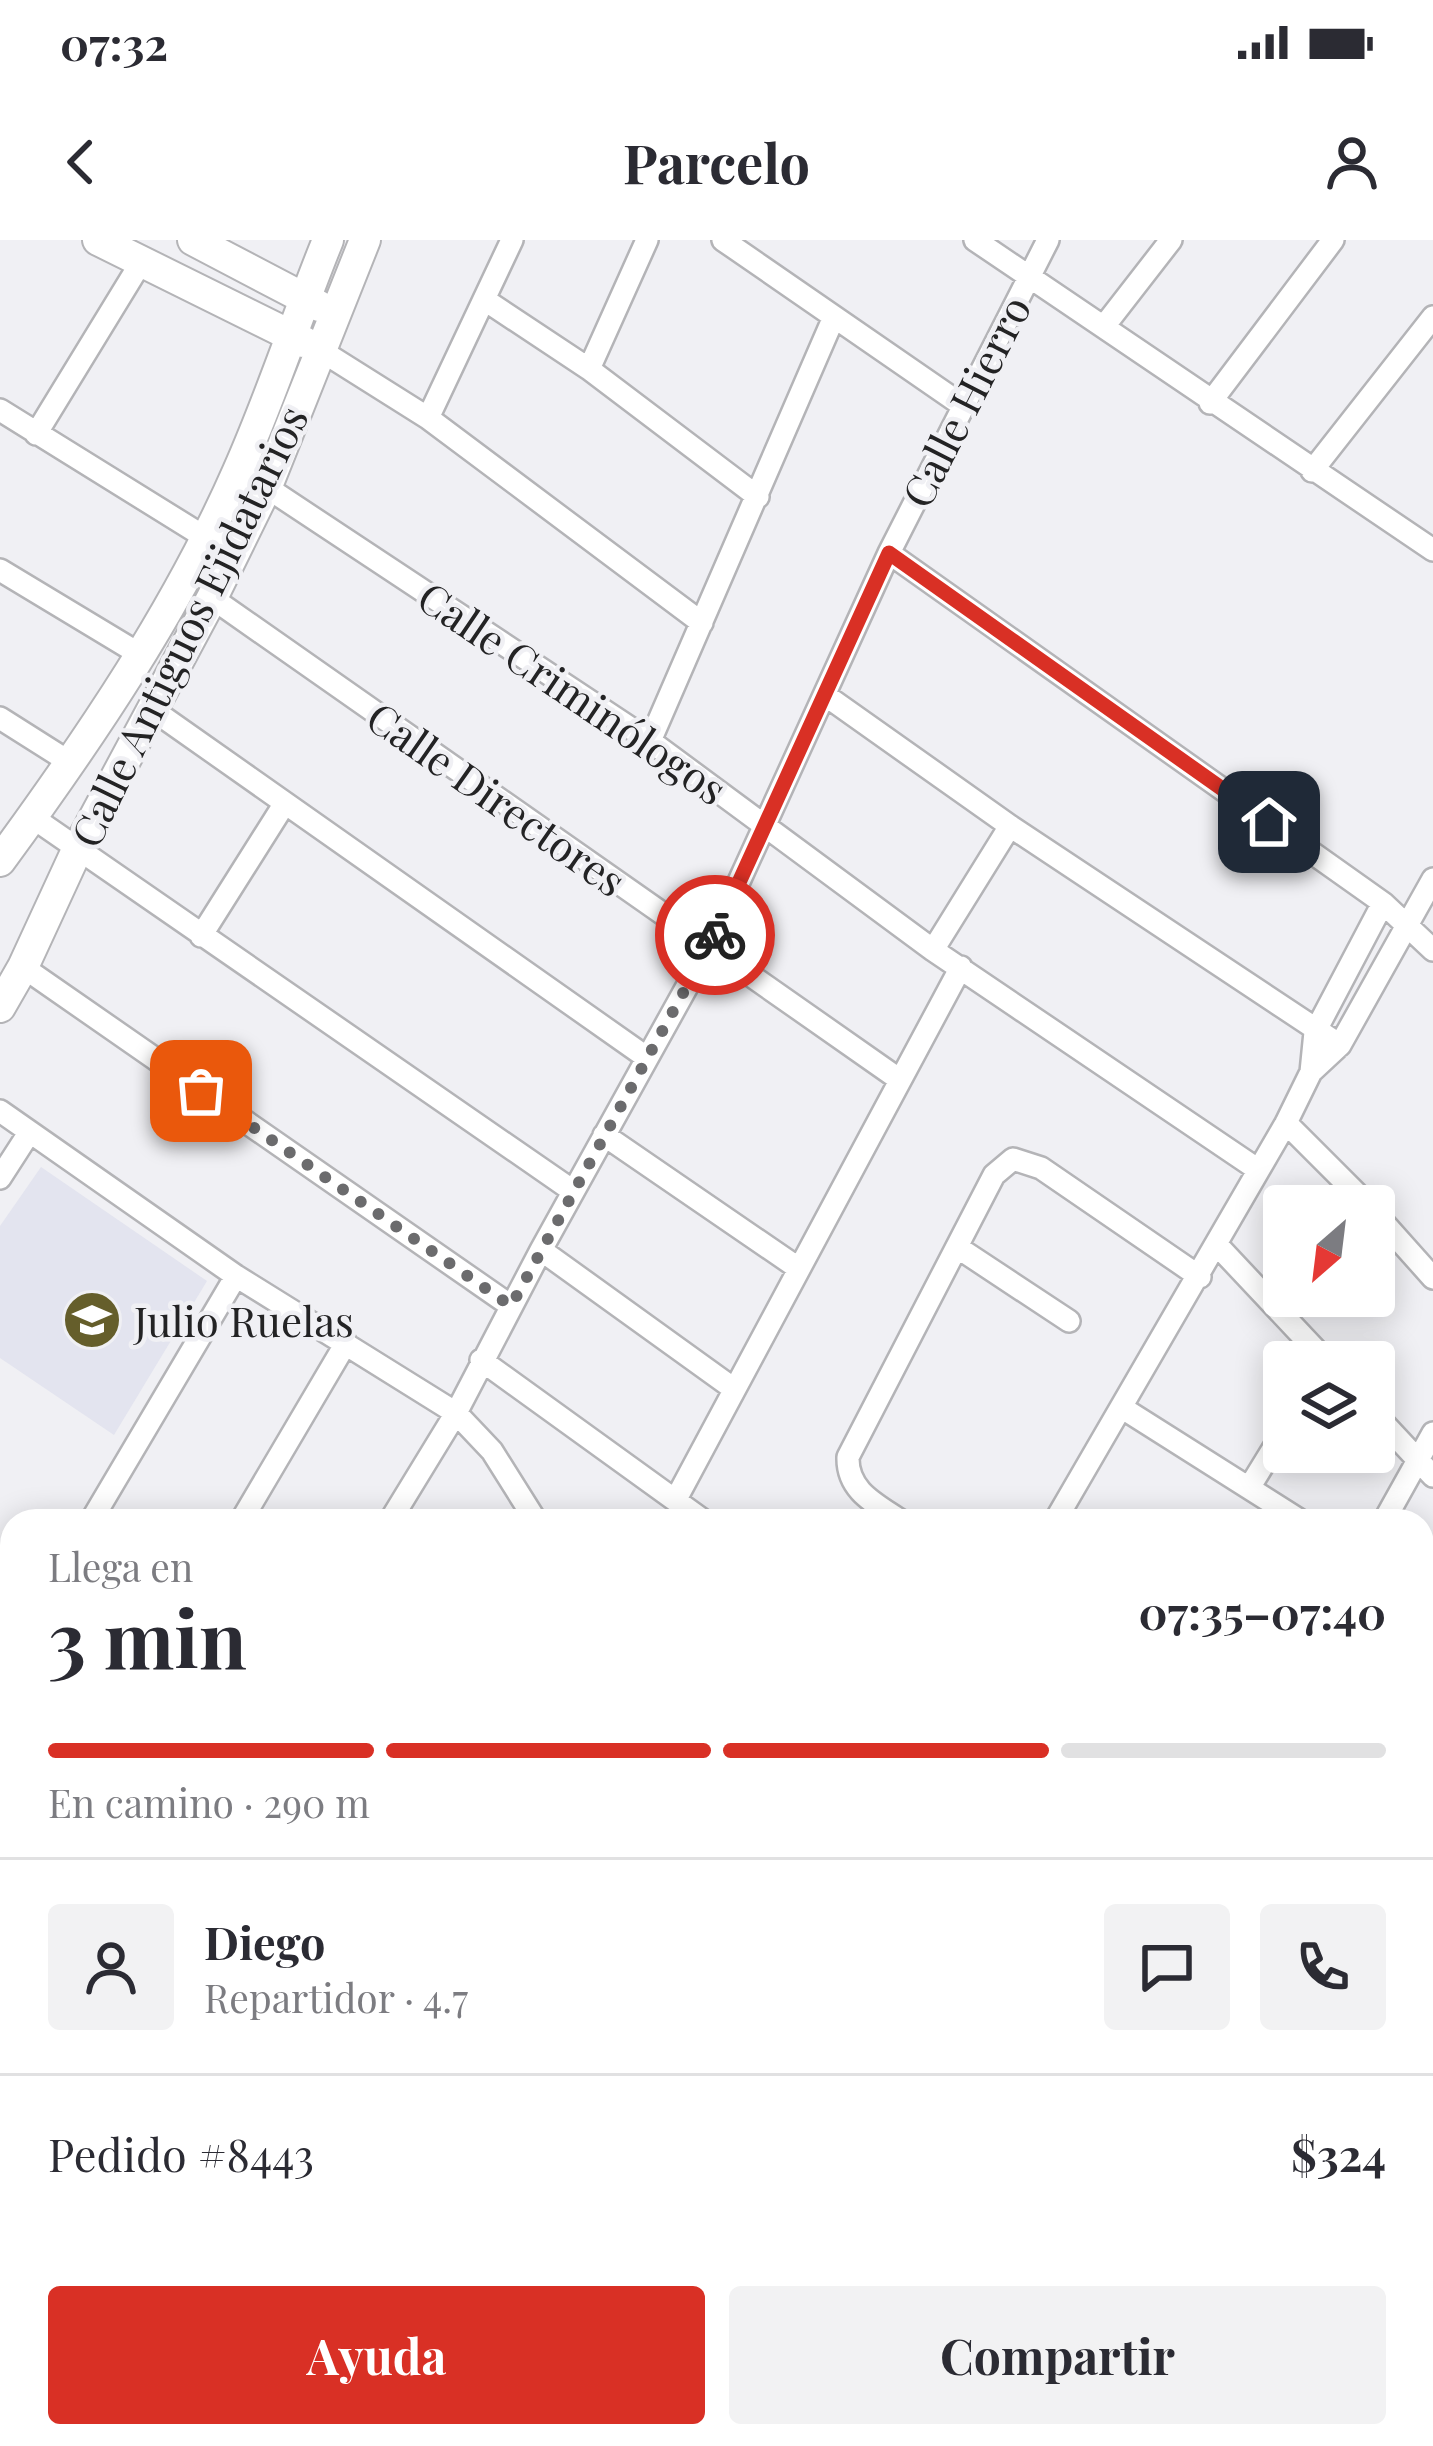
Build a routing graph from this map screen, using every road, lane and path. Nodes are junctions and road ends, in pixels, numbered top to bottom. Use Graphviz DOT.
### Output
graph roads {
  1 [pos="98,240"];
  2 [pos="193,240"];
  3 [pos="328,240"];
  4 [pos="365,240"];
  5 [pos="512,240"];
  6 [pos="647,240"];
  7 [pos="722,240"];
  8 [pos="975,240"];
  9 [pos="1048,240"];
  10 [pos="1171,240"];
  11 [pos="1333,240"];
  12 [pos="140,264"];
  13 [pos="1028,276"];
  14 [pos="304,299"];
  15 [pos="485,300"];
  16 [pos="335,313"];
  17 [pos="1433,316"];
  18 [pos="834,317"];
  19 [pos="1105,325"];
  20 [pos="290,336"];
  21 [pos="320,350"];
  22 [pos="589,369"];
  23 [pos="1210,403"];
  24 [pos="962,405"];
  25 [pos="0,410"];
  26 [pos="428,418"];
  27 [pos="36,434"];
  28 [pos="239,469"];
  29 [pos="1312,471"];
  30 [pos="267,486"];
  31 [pos="758,496"];
  32 [pos="205,538"];
  33 [pos="1429,540"];
  34 [pos="889,553"];
  35 [pos="232,554"];
  36 [pos="0,569"];
  37 [pos="212,598"];
  38 [pos="702,623"];
  39 [pos="141,655"];
  40 [pos="825,695"];
  41 [pos="153,710"];
  42 [pos="0,718"];
  43 [pos="650,741"];
  44 [pos="71,763"];
  45 [pos="285,802"];
  46 [pos="32,817"];
  47 [pos="765,825"];
  48 [pos="1010,826"];
  49 [pos="76,850"];
  50 [pos="0,860"];
  51 [pos="1433,879"];
  52 [pos="1383,903"];
  53 [pos="1410,925"];
  54 [pos="201,936"];
  55 [pos="710,945"];
  56 [pos="933,950"];
  57 [pos="1433,950"];
  58 [pos="961,967"];
  59 [pos="23,968"];
  60 [pos="0,1007"];
  61 [pos="1315,1032"];
  62 [pos="1340,1045"];
  63 [pos="646,1057"];
  64 [pos="1311,1072"];
  65 [pos="900,1081"];
  66 [pos="0,1112"];
  67 [pos="1286,1124"];
  68 [pos="29,1133"];
  69 [pos="604,1135"];
  70 [pos="1256,1169"];
  71 [pos="0,1178"];
  72 [pos="1347,1185"];
  73 [pos="573,1191"];
  74 [pos="1395,1236"];
  75 [pos="1217,1245"];
  76 [pos="957,1247"];
  77 [pos="541,1250"];
  78 [pos="798,1268"];
  79 [pos="236,1276"];
  80 [pos="1200,1276"];
  81 [pos="1433,1278"];
  82 [pos="511,1306"];
  83 [pos="1070,1321"];
  84 [pos="1307,1341"];
  85 [pos="346,1343"];
  86 [pos="481,1360"];
  87 [pos="734,1389"];
  88 [pos="1124,1408"];
  89 [pos="456,1413"];
  90 [pos="1433,1433"];
  91 [pos="1395,1435"];
  92 [pos="1417,1458"];
  93 [pos="1263,1465"];
  94 [pos="1433,1476"];
  95 [pos="1249,1488"];
  96 [pos="676,1499"];
  97 [pos="99,1509"];
  98 [pos="248,1509"];
  99 [pos="397,1509"];
  100 [pos="528,1509"];
  101 [pos="689,1509"];
  102 [pos="884,1509"];
  103 [pos="1062,1509"];
  104 [pos="1282,1509"];
  105 [pos="1390,1509"];
  1 -- 12 [label="street"];
  2 -- 14 [label="street"];
  3 -- 14 [label="street, Calle Antiguos Ejidatarios"];
  4 -- 16 [label="street, Calle Antiguos Ejidatarios"];
  5 -- 15 [label="street"];
  6 -- 22 [label="street"];
  7 -- 18 [label="street"];
  8 -- 13 [label="street"];
  9 -- 13 [label="street, Calle Hierro"];
  10 -- 19 [label="street"];
  11 -- 23 [label="street"];
  12 -- 20 [label="street"];
  12 -- 27 [label="street"];
  13 -- 19 [label="street"];
  13 -- 24 [label="street, Calle Hierro"];
  14 -- 16 [label="street"];
  14 -- 20 [label="street, Calle Antiguos Ejidatarios"];
  15 -- 22 [label="street"];
  15 -- 26 [label="street"];
  16 -- 21 [label="street, Calle Antiguos Ejidatarios"];
  17 -- 29 [label="street"];
  18 -- 24 [label="street"];
  18 -- 31 [label="street"];
  19 -- 23 [label="street"];
  20 -- 21 [label="street"];
  20 -- 28 [label="street, Calle Antiguos Ejidatarios"];
  21 -- 26 [label="street"];
  21 -- 30 [label="street, Calle Antiguos Ejidatarios"];
  22 -- 31 [label="street"];
  23 -- 29 [label="street"];
  24 -- 34 [label="street, Calle Hierro"];
  25 -- 27 [label="street"];
  26 -- 38 [label="street"];
  27 -- 32 [label="street"];
  28 -- 30 [label="street, Calle Criminólogos"];
  28 -- 32 [label="street, Calle Antiguos Ejidatarios"];
  29 -- 33 [label="street"];
  30 -- 35 [label="street, Calle Antiguos Ejidatarios"];
  30 -- 43 [label="street, Calle Criminólogos"];
  31 -- 38 [label="street"];
  32 -- 35 [label="street"];
  32 -- 39 [label="street, Calle Antiguos Ejidatarios"];
  34 -- 40 [label="street, Calle Hierro"];
  34 -- 52 [label="street"];
  35 -- 37 [label="street, Calle Antiguos Ejidatarios"];
  36 -- 39 [label="street"];
  37 -- 41 [label="street, Calle Antiguos Ejidatarios"];
  37 -- 55 [label="street, Calle Directores"];
  38 -- 43 [label="street"];
  39 -- 44 [label="street, Calle Antiguos Ejidatarios"];
  40 -- 47 [label="street, Calle Hierro"];
  40 -- 48 [label="street"];
  41 -- 45 [label="street"];
  41 -- 49 [label="street, Calle Antiguos Ejidatarios"];
  42 -- 44 [label="street"];
  43 -- 47 [label="street, Calle Criminólogos"];
  44 -- 46 [label="street, Calle Antiguos Ejidatarios"];
  45 -- 54 [label="street"];
  45 -- 63 [label="street"];
  46 -- 49 [label="street"];
  46 -- 50 [label="street, Calle Antiguos Ejidatarios"];
  47 -- 55 [label="street, Calle Hierro"];
  47 -- 56 [label="street, Calle Criminólogos"];
  48 -- 56 [label="street"];
  48 -- 61 [label="street"];
  49 -- 54 [label="street"];
  49 -- 59 [label="street, Calle Antiguos Ejidatarios"];
  51 -- 53 [label="street"];
  52 -- 53 [label="street"];
  52 -- 61 [label="street"];
  53 -- 57 [label="street"];
  53 -- 62 [label="street"];
  54 -- 73 [label="street"];
  55 -- 63 [label="street, Calle Hierro"];
  55 -- 65 [label="street, Calle Directores"];
  56 -- 58 [label="street, Calle Criminólogos"];
  58 -- 65 [label="street"];
  58 -- 70 [label="street, Calle Criminólogos"];
  59 -- 60 [label="street, Calle Antiguos Ejidatarios"];
  59 -- 82 [label="street"];
  61 -- 62 [label="street"];
  61 -- 64 [label="street"];
  62 -- 64 [label="street"];
  63 -- 69 [label="street, Calle Hierro"];
  64 -- 67 [label="street"];
  65 -- 78 [label="street"];
  66 -- 68 [label="street"];
  67 -- 70 [label="street"];
  67 -- 72 [label="street"];
  68 -- 71 [label="street"];
  68 -- 79 [label="street"];
  69 -- 73 [label="street, Calle Hierro"];
  69 -- 78 [label="street"];
  70 -- 75 [label="street"];
  73 -- 77 [label="street, Calle Hierro"];
  74 -- 81 [label="street"];
  75 -- 80 [label="street"];
  75 -- 84 [label="street"];
  76 -- 80 [label="street"];
  76 -- 83 [label="street"];
  76 -- 102 [label="street"];
  77 -- 82 [label="street, Calle Hierro"];
  77 -- 87 [label="street"];
  78 -- 87 [label="street"];
  79 -- 85 [label="street"];
  79 -- 97 [label="street"];
  80 -- 88 [label="street"];
  82 -- 86 [label="street, Calle Hierro"];
  85 -- 89 [label="street"];
  85 -- 98 [label="street"];
  86 -- 89 [label="street, Calle Hierro"];
  86 -- 96 [label="street"];
  87 -- 96 [label="street"];
  88 -- 95 [label="street"];
  88 -- 103 [label="street"];
  89 -- 99 [label="street, Calle Hierro"];
  89 -- 100 [label="street"];
  90 -- 92 [label="street"];
  91 -- 92 [label="street"];
  92 -- 94 [label="street"];
  92 -- 105 [label="street"];
  93 -- 95 [label="street"];
  95 -- 104 [label="street"];
  96 -- 101 [label="street"];
}
